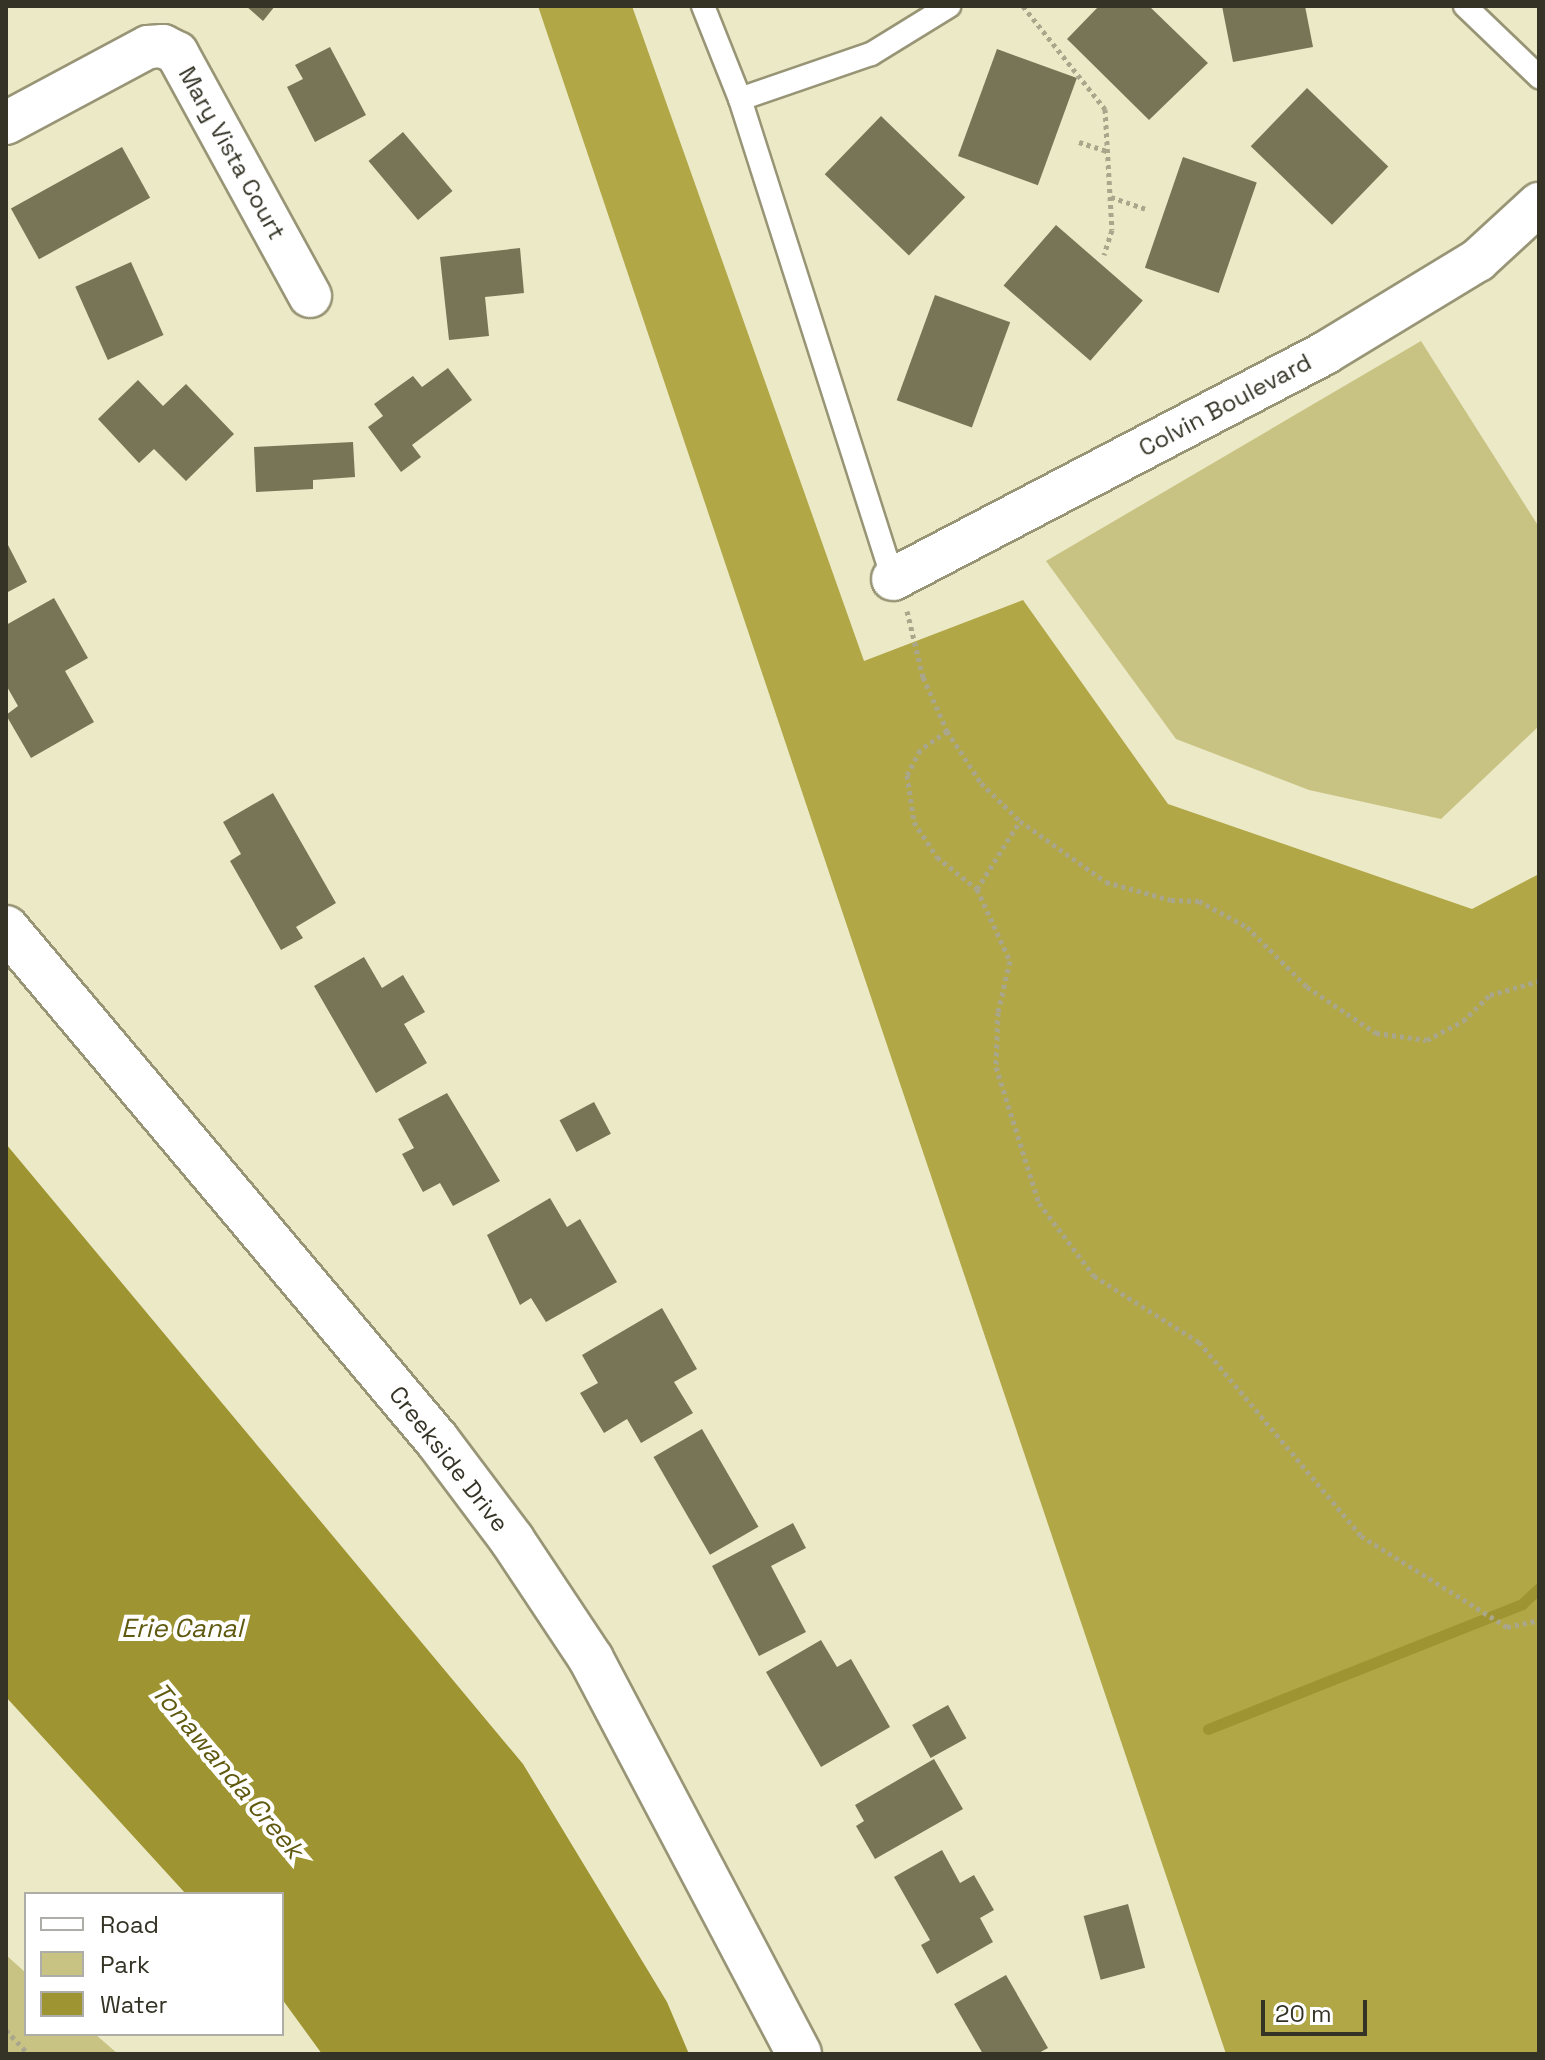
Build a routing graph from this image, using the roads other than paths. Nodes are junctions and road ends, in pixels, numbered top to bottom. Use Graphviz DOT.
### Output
graph roads {
  1 [pos="703,6"];
  2 [pos="949,6"];
  3 [pos="1465,6"];
  4 [pos="1539,77"];
  5 [pos="740,99"];
  6 [pos="6,123"];
  7 [pos="1539,204"];
  8 [pos="310,296"];
  9 [pos="893,579"];
  10 [pos="6,928"];
  11 [pos="799,2054"];
  1 -- 5 [label="lane"];
  2 -- 5 [label="lane"];
  3 -- 4 [label="lane"];
  5 -- 9 [label="lane"];
  6 -- 8 [label="street, Mary Vista Court"];
  7 -- 9 [label="street, Colvin Boulevard"];
  10 -- 11 [label="street, Creekside Drive"];
}
